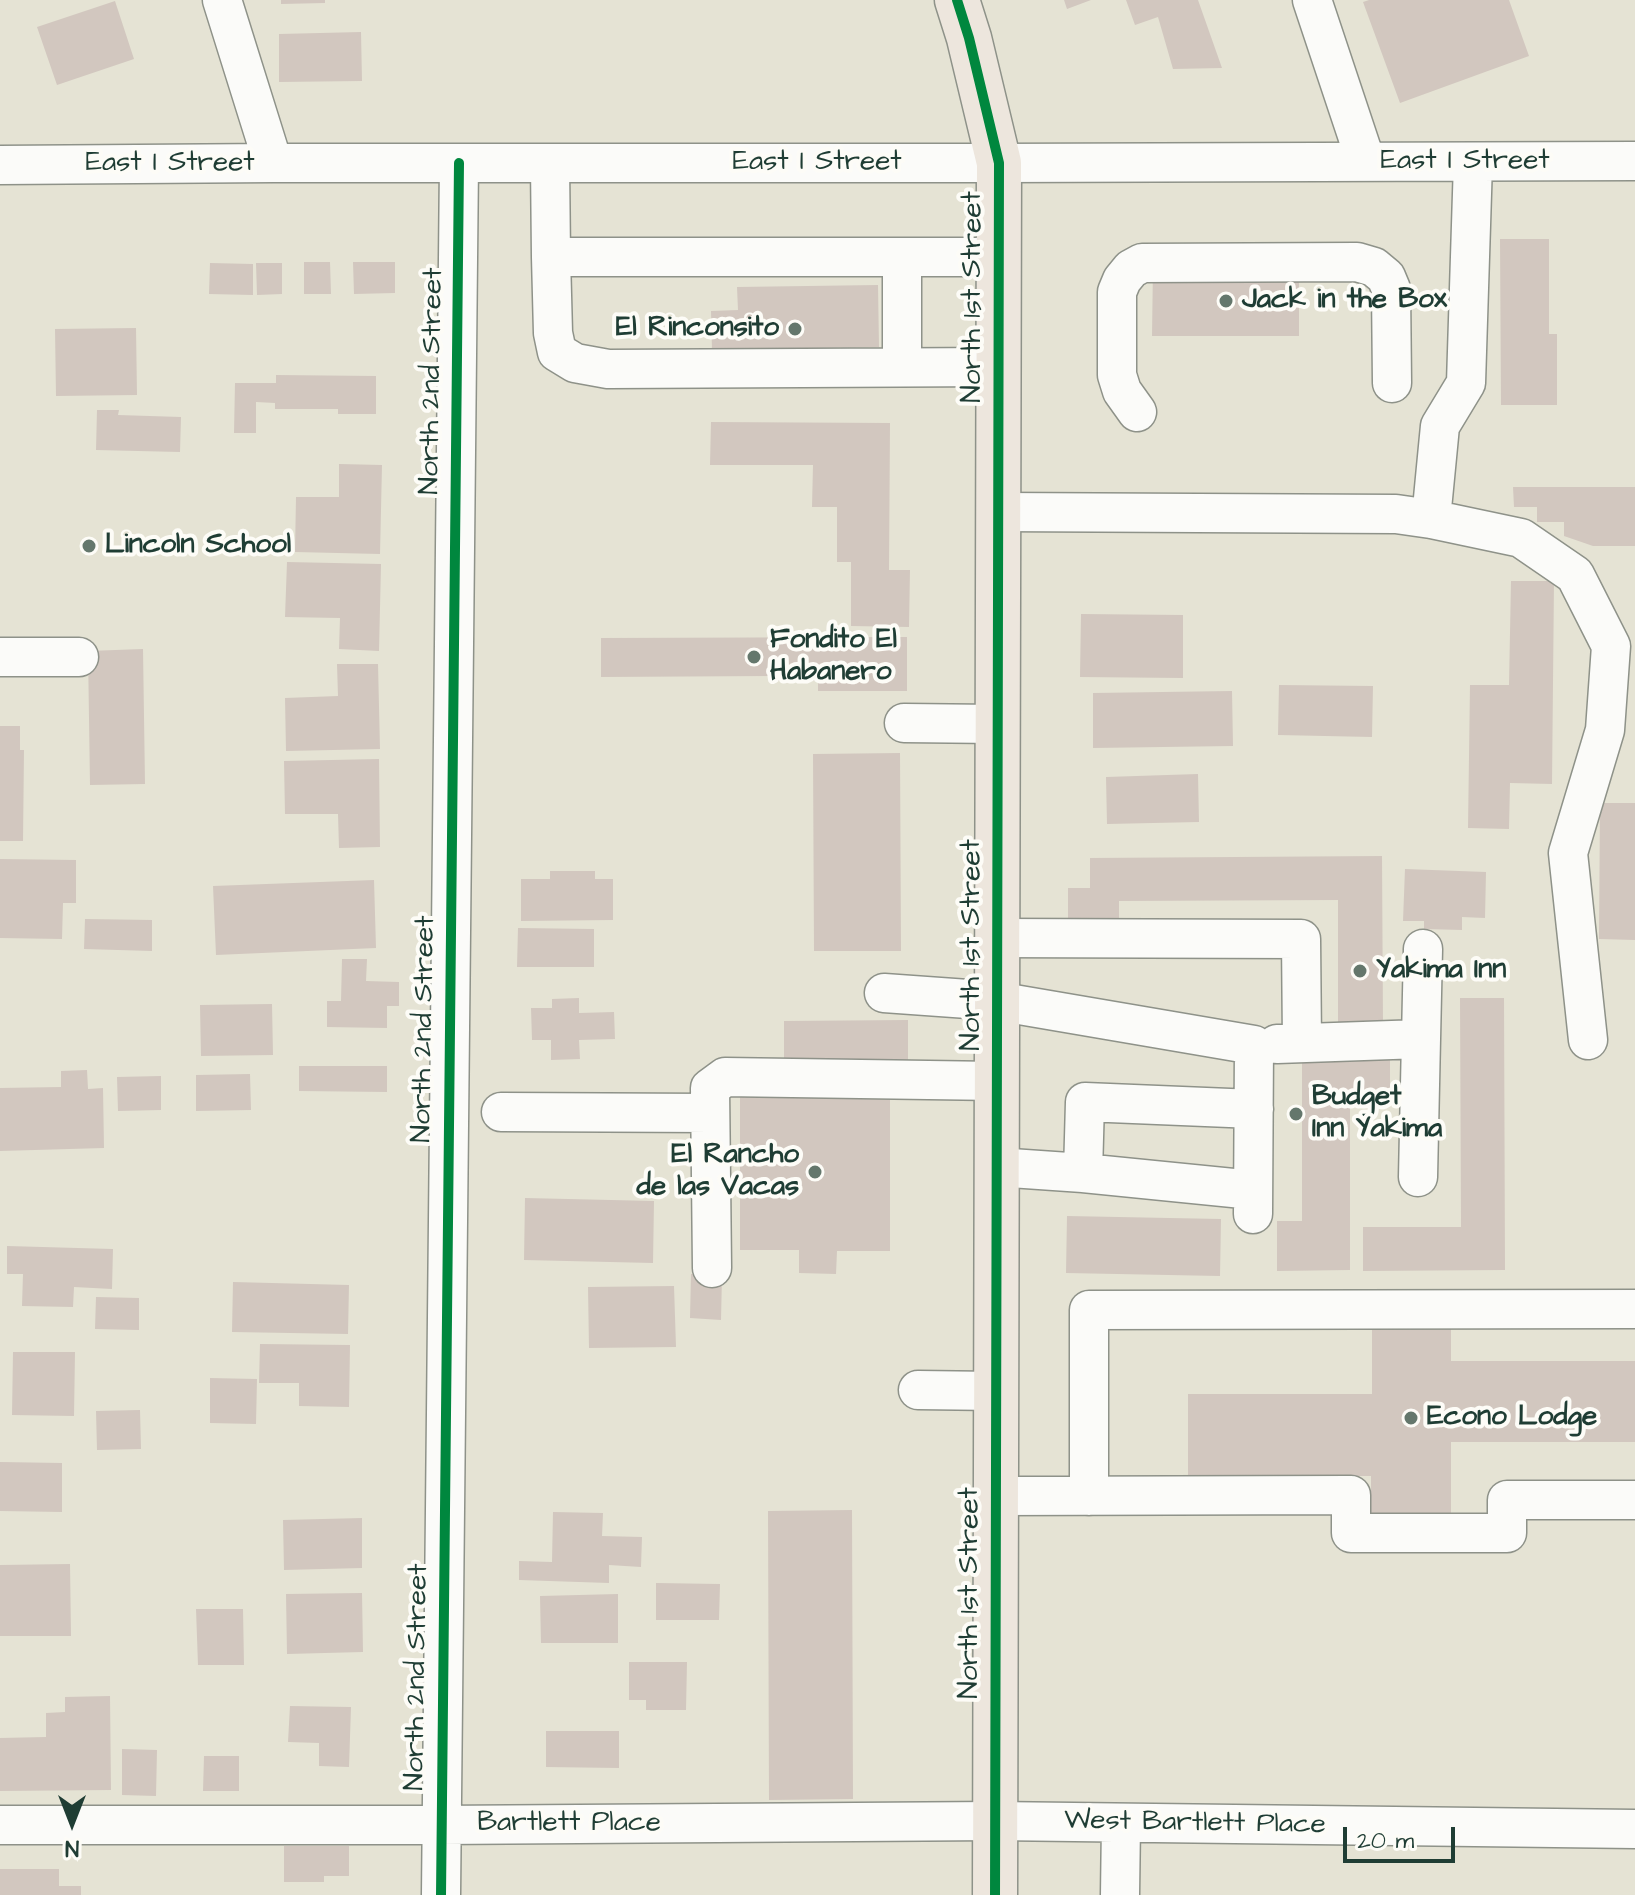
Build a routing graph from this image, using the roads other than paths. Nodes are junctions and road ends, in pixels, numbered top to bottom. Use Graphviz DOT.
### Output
graph roads {
  1 [pos="222,0"];
  2 [pos="957,0"];
  3 [pos="1312,0"];
  4 [pos="1635,161"];
  5 [pos="1366,162"];
  6 [pos="1473,162"];
  7 [pos="273,163"];
  8 [pos="459,163"];
  9 [pos="550,163"];
  10 [pos="999,163"];
  11 [pos="0,165"];
  12 [pos="551,257"];
  13 [pos="902,257"];
  14 [pos="998,257"];
  15 [pos="902,367"];
  16 [pos="998,367"];
  17 [pos="1392,383"];
  18 [pos="1137,412"];
  19 [pos="998,512"];
  20 [pos="1431,519"];
  21 [pos="0,657"];
  22 [pos="79,657"];
  23 [pos="904,723"];
  24 [pos="997,724"];
  25 [pos="996,938"];
  26 [pos="1423,949"];
  27 [pos="884,993"];
  28 [pos="996,1001"];
  29 [pos="1421,1039"];
  30 [pos="1588,1040"];
  31 [pos="1302,1043"];
  32 [pos="1254,1045"];
  33 [pos="996,1081"];
  34 [pos="1254,1109"];
  35 [pos="501,1112"];
  36 [pos="710,1113"];
  37 [pos="996,1167"];
  38 [pos="1083,1173"];
  39 [pos="1418,1177"];
  40 [pos="712,1268"];
  41 [pos="1635,1309"];
  42 [pos="918,1390"];
  43 [pos="996,1391"];
  44 [pos="995,1496"];
  45 [pos="1089,1496"];
  46 [pos="1635,1500"];
  47 [pos="994,1821"];
  48 [pos="1121,1823"];
  49 [pos="0,1825"];
  50 [pos="440,1825"];
  51 [pos="1635,1829"];
  52 [pos="441,1895"];
  53 [pos="995,1895"];
  54 [pos="1120,1895"];
  1 -- 7 [label="street"];
  2 -- 10 [label="main road, North 1st Street"];
  3 -- 5 [label="street"];
  4 -- 6 [label="street, East I Street"];
  5 -- 6 [label="street, East I Street"];
  5 -- 10 [label="street, East I Street"];
  6 -- 20 [label="street"];
  7 -- 8 [label="street, East I Street"];
  7 -- 11 [label="street, East I Street"];
  8 -- 9 [label="street, East I Street"];
  8 -- 50 [label="street, North 2nd Street"];
  9 -- 10 [label="street, East I Street"];
  9 -- 12 [label="street"];
  10 -- 14 [label="main road, North 1st Street"];
  12 -- 13 [label="street"];
  12 -- 15 [label="street"];
  13 -- 14 [label="street"];
  13 -- 15 [label="street"];
  14 -- 16 [label="main road, North 1st Street"];
  15 -- 16 [label="street"];
  16 -- 19 [label="main road, North 1st Street"];
  17 -- 18 [label="street"];
  19 -- 20 [label="street"];
  19 -- 24 [label="main road, North 1st Street"];
  20 -- 30 [label="street"];
  21 -- 22 [label="street"];
  23 -- 24 [label="street"];
  24 -- 25 [label="main road, North 1st Street"];
  25 -- 28 [label="main road, North 1st Street"];
  25 -- 31 [label="street"];
  26 -- 29 [label="street"];
  27 -- 28 [label="street"];
  28 -- 32 [label="street"];
  28 -- 33 [label="main road, North 1st Street"];
  29 -- 31 [label="street"];
  29 -- 39 [label="street"];
  31 -- 32 [label="street"];
  32 -- 34 [label="street"];
  33 -- 36 [label="street"];
  33 -- 37 [label="main road, North 1st Street"];
  34 -- 38 [label="street"];
  34 -- 38 [label="street"];
  35 -- 36 [label="street"];
  36 -- 40 [label="street"];
  37 -- 38 [label="street"];
  37 -- 43 [label="main road, North 1st Street"];
  41 -- 45 [label="street"];
  42 -- 43 [label="street"];
  43 -- 44 [label="main road, North 1st Street"];
  44 -- 45 [label="street"];
  44 -- 47 [label="main road, North 1st Street"];
  45 -- 46 [label="street"];
  47 -- 48 [label="street, West Bartlett Place"];
  47 -- 50 [label="street, Bartlett Place"];
  47 -- 53 [label="main road, North 1st Street"];
  48 -- 51 [label="street, West Bartlett Place"];
  48 -- 54 [label="street"];
  49 -- 50 [label="street, Bartlett Place"];
  50 -- 52 [label="street, North 2nd Street"];
}
